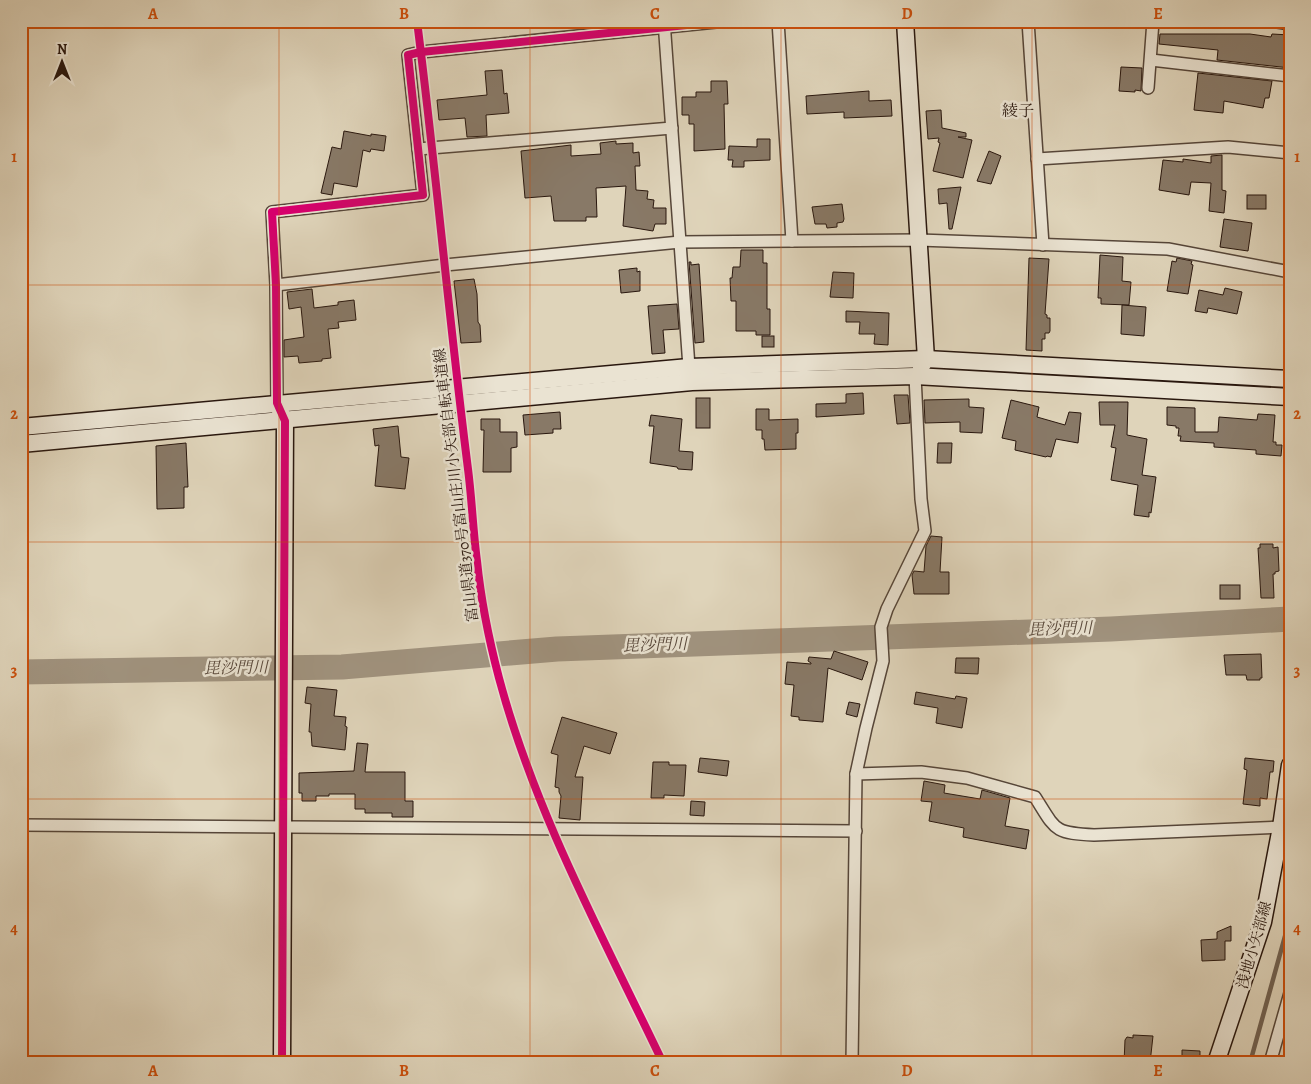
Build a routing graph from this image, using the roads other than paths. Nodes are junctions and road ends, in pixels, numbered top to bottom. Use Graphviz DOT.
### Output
graph roads {
  1 [pos="726,21"];
  2 [pos="778,21"];
  3 [pos="905,21"];
  4 [pos="1028,21"];
  5 [pos="1154,21"];
  6 [pos="1271,21"];
  7 [pos="664,24"];
  8 [pos="1290,24"];
  9 [pos="1150,60"];
  10 [pos="1290,76"];
  11 [pos="1148,88"];
  12 [pos="672,128"];
  13 [pos="418,149"];
  14 [pos="1290,153"];
  15 [pos="1037,159"];
  16 [pos="919,240"];
  17 [pos="680,242"];
  18 [pos="792,242"];
  19 [pos="1043,245"];
  20 [pos="1290,272"];
  21 [pos="276,285"];
  22 [pos="926,359"];
  23 [pos="689,367"];
  24 [pos="915,376"];
  25 [pos="1290,379"];
  26 [pos="1290,397"];
  27 [pos="277,404"];
  28 [pos="285,421"];
  29 [pos="21,427"];
  30 [pos="21,444"];
  31 [pos="1290,765"];
  32 [pos="856,774"];
  33 [pos="21,825"];
  34 [pos="1281,827"];
  35 [pos="284,828"];
  36 [pos="856,831"];
  37 [pos="1290,993"];
  38 [pos="282,1063"];
  39 [pos="852,1063"];
  40 [pos="1216,1063"];
  41 [pos="1270,1063"];
  1 -- 7 [label="street"];
  2 -- 18 [label="street"];
  3 -- 16 [label="street"];
  4 -- 15 [label="street"];
  5 -- 9 [label="street"];
  6 -- 8 [label="street"];
  7 -- 12 [label="street"];
  7 -- 13 [label="street"];
  9 -- 10 [label="street"];
  9 -- 11 [label="street"];
  12 -- 13 [label="street"];
  12 -- 17 [label="street"];
  13 -- 21 [label="street"];
  14 -- 15 [label="street"];
  15 -- 19 [label="street"];
  16 -- 18 [label="street"];
  16 -- 19 [label="street"];
  16 -- 22 [label="street"];
  17 -- 18 [label="street"];
  17 -- 21 [label="street"];
  17 -- 23 [label="street"];
  19 -- 20 [label="street"];
  21 -- 27 [label="street"];
  22 -- 23 [label="street"];
  22 -- 24 [label="street"];
  22 -- 25 [label="street"];
  23 -- 27 [label="street"];
  24 -- 26 [label="street"];
  24 -- 28 [label="street"];
  24 -- 32 [label="street"];
  27 -- 28 [label="street"];
  27 -- 29 [label="street"];
  28 -- 30 [label="street"];
  28 -- 35 [label="street"];
  31 -- 34 [label="street, 浅地小矢部線"];
  32 -- 34 [label="street"];
  32 -- 36 [label="street"];
  33 -- 35 [label="street"];
  34 -- 40 [label="street, 浅地小矢部線"];
  35 -- 36 [label="street"];
  35 -- 38 [label="street"];
  36 -- 39 [label="street"];
  37 -- 41 [label="street"];
}
